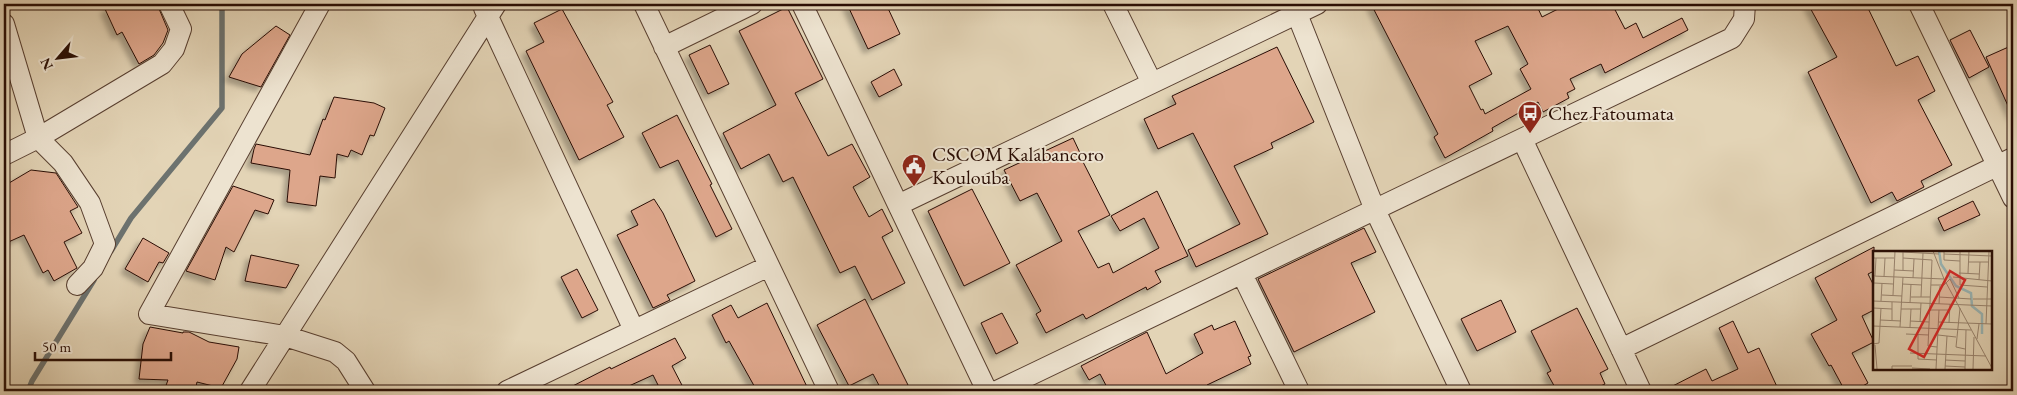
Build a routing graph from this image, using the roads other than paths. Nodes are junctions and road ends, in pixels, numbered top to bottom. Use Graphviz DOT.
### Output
graph roads {
  1 [pos="169,4"];
  2 [pos="320,4"];
  3 [pos="644,4"];
  4 [pos="752,4"];
  5 [pos="802,4"];
  6 [pos="1113,4"];
  7 [pos="1317,4"];
  8 [pos="1745,4"];
  9 [pos="1919,4"];
  10 [pos="489,8"];
  11 [pos="1296,9"];
  12 [pos="4,24"];
  13 [pos="664,47"];
  14 [pos="1152,84"];
  15 [pos="38,138"];
  16 [pos="1522,139"];
  17 [pos="4,155"];
  18 [pos="2005,162"];
  19 [pos="2013,198"];
  20 [pos="898,205"];
  21 [pos="1375,210"];
  22 [pos="769,266"];
  23 [pos="1242,274"];
  24 [pos="77,285"];
  25 [pos="634,330"];
  26 [pos="285,336"];
  27 [pos="1621,349"];
  28 [pos="250,391"];
  29 [pos="365,391"];
  30 [pos="507,391"];
  31 [pos="829,391"];
  32 [pos="987,391"];
  33 [pos="996,391"];
  34 [pos="1299,391"];
  35 [pos="1461,391"];
  36 [pos="1641,391"];
  1 -- 15 [label="street"];
  2 -- 26 [label="street"];
  3 -- 13 [label="street"];
  4 -- 13 [label="street"];
  5 -- 20 [label="street"];
  6 -- 14 [label="street"];
  7 -- 11 [label="street"];
  8 -- 16 [label="street"];
  9 -- 18 [label="street"];
  10 -- 25 [label="street"];
  10 -- 26 [label="street"];
  11 -- 14 [label="street"];
  11 -- 21 [label="street"];
  12 -- 15 [label="street"];
  13 -- 22 [label="street"];
  14 -- 20 [label="street"];
  15 -- 17 [label="street"];
  15 -- 24 [label="street"];
  16 -- 21 [label="street"];
  16 -- 27 [label="street"];
  18 -- 19 [label="street"];
  18 -- 27 [label="street"];
  20 -- 32 [label="street"];
  21 -- 23 [label="street"];
  21 -- 35 [label="street"];
  22 -- 25 [label="street"];
  22 -- 31 [label="street"];
  23 -- 33 [label="street"];
  23 -- 34 [label="street"];
  25 -- 30 [label="street"];
  26 -- 28 [label="street"];
  26 -- 29 [label="street"];
  27 -- 36 [label="street"];
}
